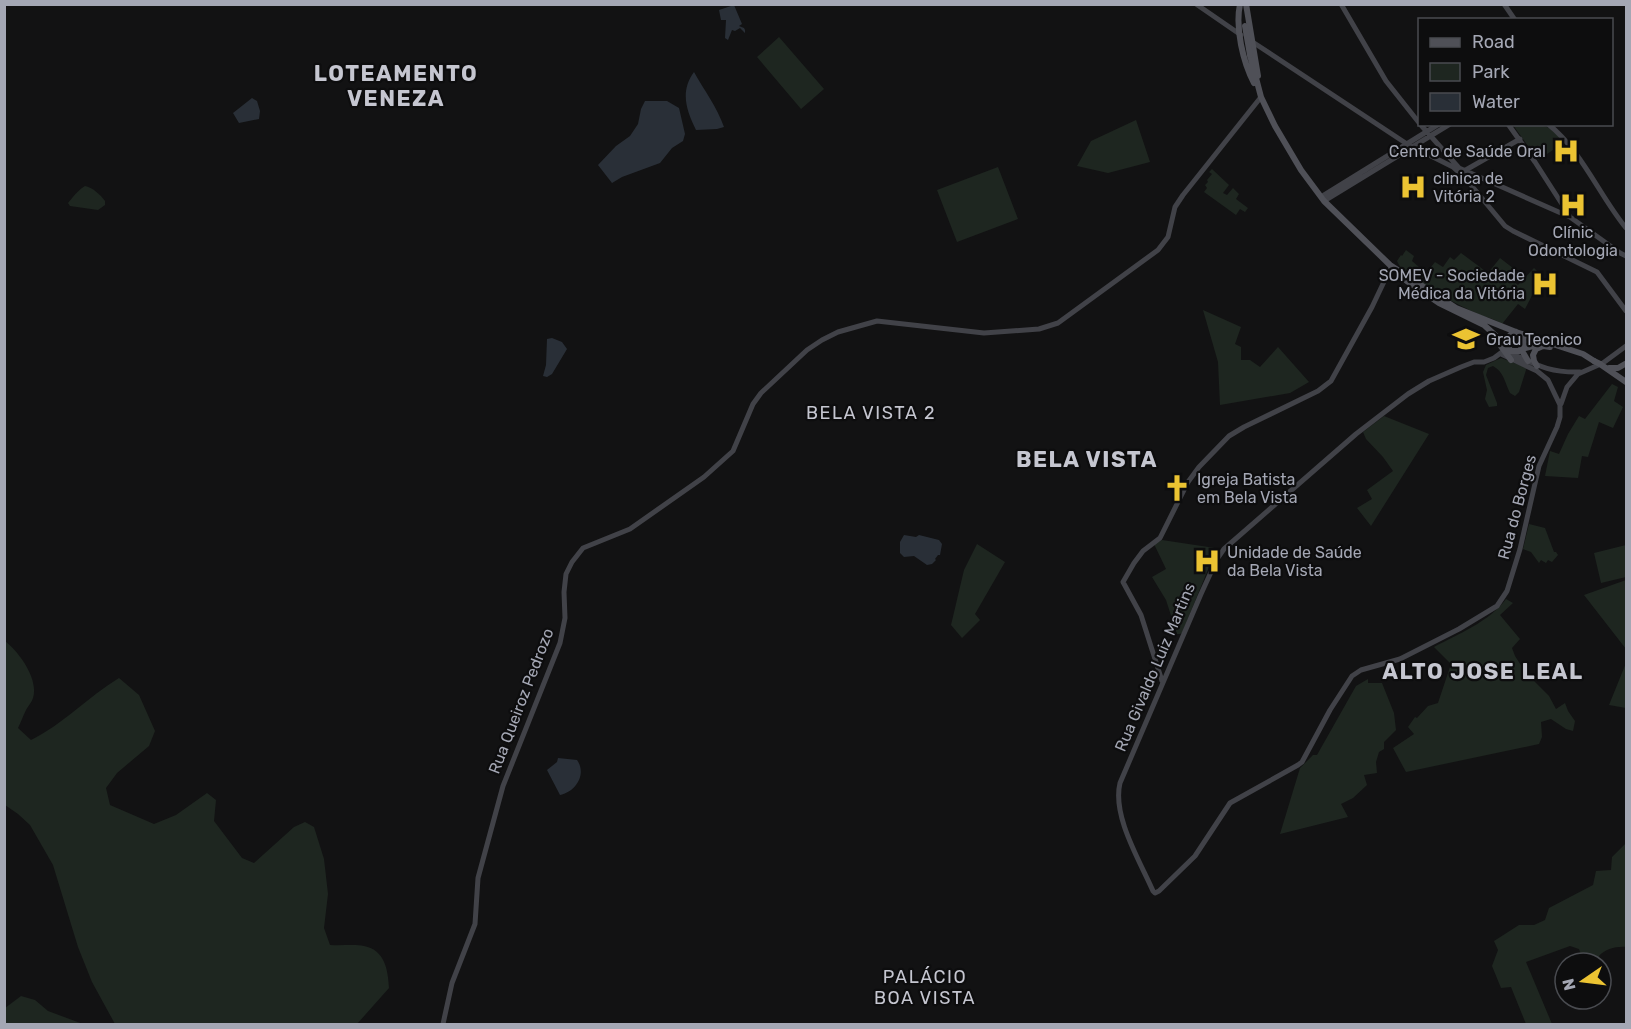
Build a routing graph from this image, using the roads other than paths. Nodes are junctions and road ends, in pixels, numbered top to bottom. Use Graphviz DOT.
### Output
graph roads {
  1 [pos="1196,4"];
  2 [pos="1243,4"];
  3 [pos="1341,4"];
  4 [pos="1504,5"];
  5 [pos="1514,18"];
  6 [pos="1240,34"];
  7 [pos="1252,41"];
  8 [pos="1260,94"];
  9 [pos="1418,121"];
  10 [pos="1422,126"];
  11 [pos="1436,126"];
  12 [pos="1446,126"];
  13 [pos="1510,126"];
  14 [pos="1550,126"];
  15 [pos="1428,134"];
  16 [pos="1520,139"];
  17 [pos="1410,146"];
  18 [pos="1454,166"];
  19 [pos="1464,175"];
  20 [pos="1323,199"];
  21 [pos="1570,217"];
  22 [pos="1626,228"];
  23 [pos="1626,256"];
  24 [pos="1392,267"];
  25 [pos="1626,311"];
  26 [pos="1519,333"];
  27 [pos="1545,345"];
  28 [pos="1626,346"];
  29 [pos="1505,349"];
  30 [pos="1522,349"];
  31 [pos="1511,360"];
  32 [pos="1528,361"];
  33 [pos="1592,362"];
  34 [pos="1626,363"];
  35 [pos="1538,366"];
  36 [pos="1604,366"];
  37 [pos="1556,371"];
  38 [pos="1568,372"];
  39 [pos="1582,372"];
  40 [pos="1622,377"];
  41 [pos="1548,380"];
  42 [pos="1573,380"];
  43 [pos="1567,387"];
  44 [pos="1553,389"];
  45 [pos="1560,405"];
  46 [pos="1162,681"];
  47 [pos="1154,891"];
  48 [pos="443,1024"];
  1 -- 6 [label="street"];
  2 -- 6 [label="main road"];
  2 -- 7 [label="main road"];
  2 -- 8 [label="main road, bridge"];
  3 -- 9 [label="street"];
  4 -- 5 [label="street"];
  6 -- 7 [label="street"];
  6 -- 8 [label="main road"];
  7 -- 8 [label="main road"];
  7 -- 17 [label="street"];
  8 -- 20 [label="main road"];
  8 -- 48 [label="street, Rua Queiroz Pedrozo"];
  10 -- 15 [label="street"];
  11 -- 15 [label="street"];
  12 -- 15 [label="street"];
  13 -- 16 [label="street"];
  14 -- 22 [label="street"];
  15 -- 17 [label="street"];
  15 -- 18 [label="street"];
  16 -- 19 [label="street"];
  16 -- 21 [label="street"];
  17 -- 18 [label="street"];
  17 -- 20 [label="street"];
  18 -- 19 [label="street"];
  19 -- 21 [label="street"];
  19 -- 25 [label="street"];
  20 -- 24 [label="main road"];
  21 -- 23 [label="street"];
  24 -- 26 [label="main road"];
  24 -- 29 [label="main road"];
  24 -- 46 [label="street"];
  26 -- 29 [label="main road"];
  26 -- 30 [label="main road"];
  26 -- 33 [label="main road"];
  27 -- 30 [label="main road"];
  27 -- 33 [label="main road"];
  27 -- 35 [label="main road"];
  28 -- 33 [label="street"];
  29 -- 30 [label="main road"];
  29 -- 31 [label="main road"];
  29 -- 32 [label="street"];
  29 -- 46 [label="street, Rua Givaldo Luiz Martins"];
  30 -- 32 [label="main road"];
  31 -- 41 [label="street"];
  32 -- 35 [label="street"];
  33 -- 36 [label="main road, bridge"];
  33 -- 39 [label="street"];
  34 -- 36 [label="main road"];
  34 -- 40 [label="street"];
  35 -- 37 [label="street"];
  36 -- 40 [label="main road"];
  37 -- 38 [label="street"];
  37 -- 41 [label="street"];
  38 -- 39 [label="street"];
  38 -- 42 [label="street"];
  39 -- 42 [label="street"];
  41 -- 44 [label="street"];
  42 -- 43 [label="street"];
  43 -- 44 [label="street"];
  43 -- 45 [label="street, Rua do Borges"];
  44 -- 45 [label="street"];
  45 -- 47 [label="street, Rua do Borges"];
  46 -- 47 [label="street, Rua Givaldo Luiz Martins"];
}
